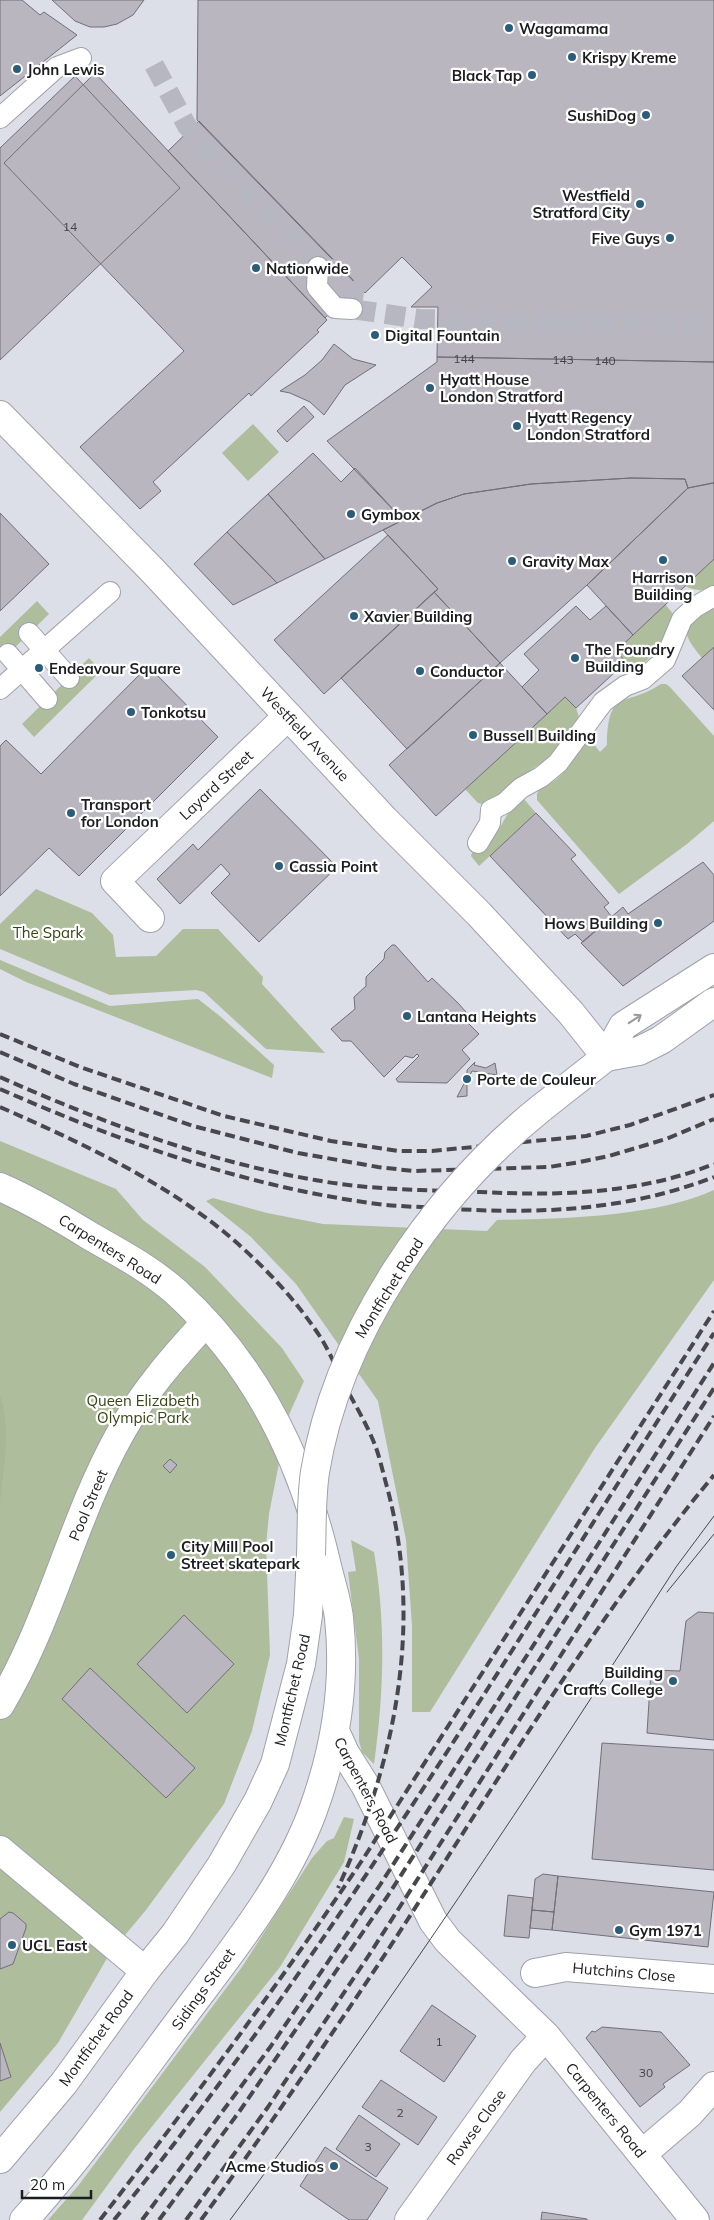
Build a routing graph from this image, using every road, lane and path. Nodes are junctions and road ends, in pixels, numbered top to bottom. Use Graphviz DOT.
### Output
graph roads {
  1 [pos="81,58"];
  2 [pos="0,118"];
  3 [pos="318,267"];
  4 [pos="352,309"];
  5 [pos="0,415"];
  6 [pos="110,592"];
  7 [pos="714,596"];
  8 [pos="29,633"];
  9 [pos="44,651"];
  10 [pos="8,654"];
  11 [pos="22,670"];
  12 [pos="69,678"];
  13 [pos="0,689"];
  14 [pos="47,699"];
  15 [pos="288,716"];
  16 [pos="478,843"];
  17 [pos="150,918"];
  18 [pos="714,968"];
  19 [pos="714,1002"];
  20 [pos="606,1057"];
  21 [pos="0,1188"];
  22 [pos="206,1322"];
  23 [pos="0,1705"];
  24 [pos="335,1731"];
  25 [pos="0,1850"];
  26 [pos="145,1971"];
  27 [pos="535,1973"];
  28 [pos="714,1980"];
  29 [pos="546,2036"];
  30 [pos="714,2086"];
  31 [pos="642,2154"];
  32 [pos="0,2159"];
  33 [pos="24,2220"];
  34 [pos="409,2220"];
  35 [pos="695,2220"];
  1 -- 2 [label="street"];
  3 -- 4 [label="street"];
  5 -- 15 [label="street, Westfield Avenue"];
  6 -- 9 [label="street"];
  7 -- 16 [label="street"];
  8 -- 9 [label="street"];
  9 -- 11 [label="street"];
  9 -- 12 [label="street"];
  10 -- 11 [label="street"];
  11 -- 13 [label="street"];
  11 -- 14 [label="street"];
  15 -- 17 [label="street, Layard Street"];
  15 -- 20 [label="street, Westfield Avenue"];
  20 -- 18 [label="street, Montfichet Road, one-way"];
  19 -- 20 [label="street, Montfichet Road"];
  20 -- 26 [label="street, Montfichet Road, bridge"];
  21 -- 22 [label="street, Carpenters Road"];
  22 -- 23 [label="street, Pool Street"];
  22 -- 24 [label="street, Carpenters Road"];
  24 -- 29 [label="street, Carpenters Road"];
  24 -- 33 [label="street, Sidings Street"];
  25 -- 26 [label="street"];
  26 -- 32 [label="street, Montfichet Road"];
  27 -- 28 [label="street, Hutchins Close"];
  29 -- 31 [label="street, Carpenters Road"];
  29 -- 34 [label="street, Rowse Close"];
  30 -- 31 [label="street"];
  31 -- 35 [label="street, Carpenters Road"];
}
